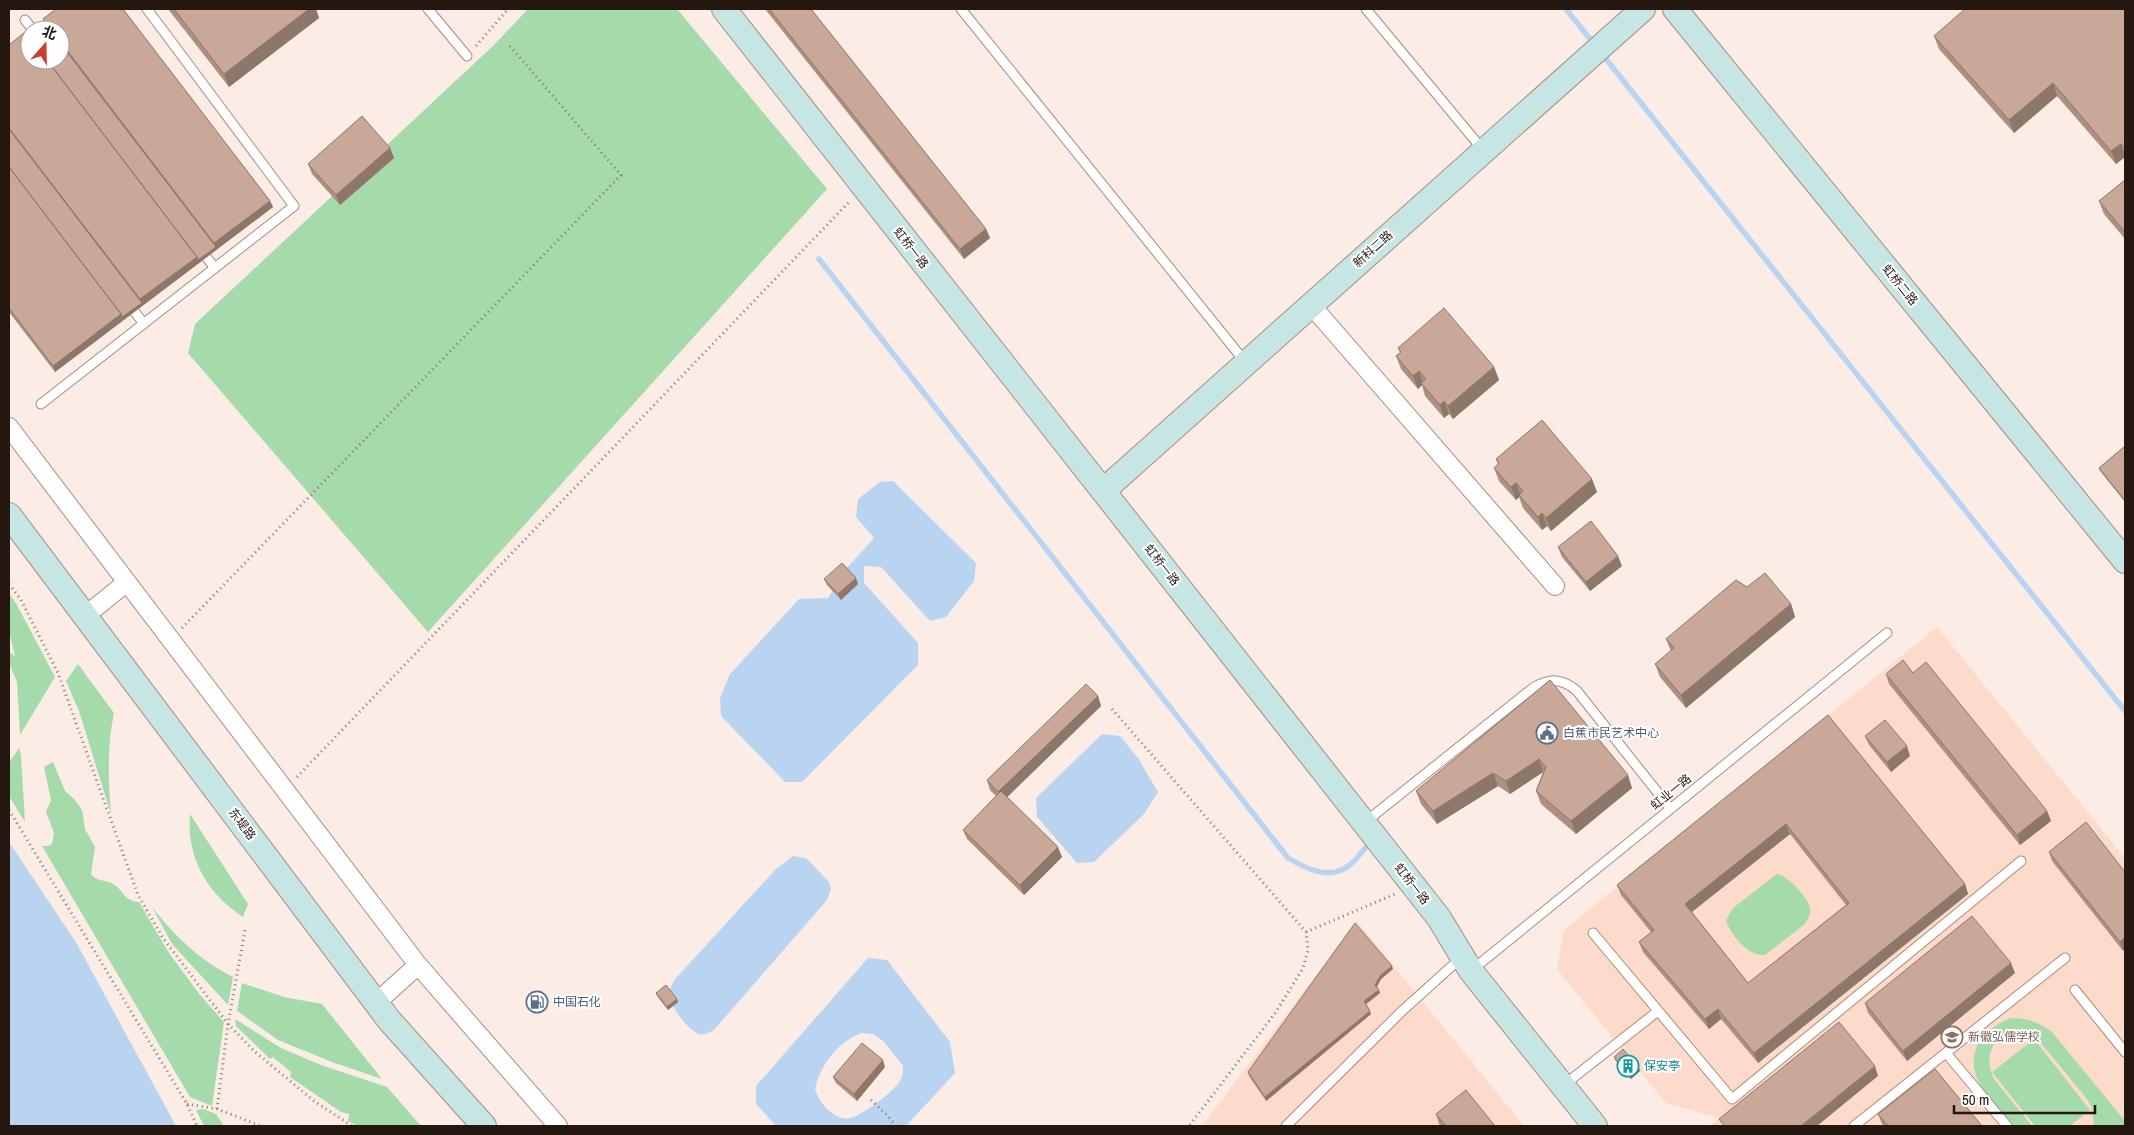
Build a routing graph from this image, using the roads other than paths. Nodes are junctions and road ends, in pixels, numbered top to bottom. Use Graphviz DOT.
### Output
graph roads {
  1 [pos="147,9"];
  2 [pos="428,9"];
  3 [pos="724,9"];
  4 [pos="962,9"];
  5 [pos="1366,9"];
  6 [pos="1675,9"];
  7 [pos="1637,14"];
  8 [pos="467,56"];
  9 [pos="1484,150"];
  10 [pos="197,245"];
  11 [pos="215,268"];
  12 [pos="120,294"];
  13 [pos="1311,305"];
  14 [pos="144,324"];
  15 [pos="1246,363"];
  16 [pos="42,404"];
  17 [pos="9,427"];
  18 [pos="1103,490"];
  19 [pos="9,515"];
  20 [pos="2125,561"];
  21 [pos="128,582"];
  22 [pos="1555,586"];
  23 [pos="85,616"];
  24 [pos="1887,633"];
  25 [pos="1670,808"];
  26 [pos="1364,823"];
  27 [pos="2021,861"];
  28 [pos="1593,933"];
  29 [pos="2065,958"];
  30 [pos="1466,964"];
  31 [pos="418,965"];
  32 [pos="2075,990"];
  33 [pos="376,1003"];
  34 [pos="1658,1011"];
  35 [pos="2125,1052"];
  36 [pos="1946,1053"];
  37 [pos="1563,1087"];
  38 [pos="484,1126"];
  39 [pos="558,1126"];
  40 [pos="1286,1126"];
  41 [pos="1595,1126"];
  42 [pos="1854,1126"];
  43 [pos="2007,1126"];
  1 -- 11 [label="lane"];
  2 -- 8 [label="lane"];
  3 -- 18 [label="street, 虹桥一路"];
  4 -- 15 [label="lane"];
  5 -- 9 [label="lane"];
  6 -- 20 [label="street, 虹桥二路"];
  7 -- 9 [label="street, 新科二路"];
  9 -- 13 [label="street, 新科二路"];
  10 -- 11 [label="lane"];
  11 -- 14 [label="lane"];
  12 -- 14 [label="lane"];
  13 -- 15 [label="street, 新科二路"];
  13 -- 22 [label="street"];
  14 -- 16 [label="lane"];
  15 -- 18 [label="street, 新科二路"];
  17 -- 21 [label="street"];
  18 -- 26 [label="street, 虹桥一路"];
  19 -- 23 [label="street, 东堤路"];
  21 -- 23 [label="street"];
  21 -- 31 [label="street"];
  23 -- 33 [label="street, 东堤路"];
  24 -- 25 [label="lane, 虹业一路"];
  25 -- 26 [label="lane"];
  25 -- 30 [label="lane, 虹业一路"];
  26 -- 30 [label="street, 虹桥一路"];
  27 -- 34 [label="lane"];
  28 -- 34 [label="lane"];
  29 -- 36 [label="lane"];
  30 -- 37 [label="street, 虹桥一路"];
  30 -- 40 [label="lane, 虹业一路"];
  31 -- 33 [label="street"];
  31 -- 39 [label="street"];
  32 -- 35 [label="lane"];
  33 -- 38 [label="street, 东堤路"];
  34 -- 37 [label="lane"];
  36 -- 42 [label="lane"];
  36 -- 43 [label="lane"];
  37 -- 41 [label="street, 虹桥一路"];
}
